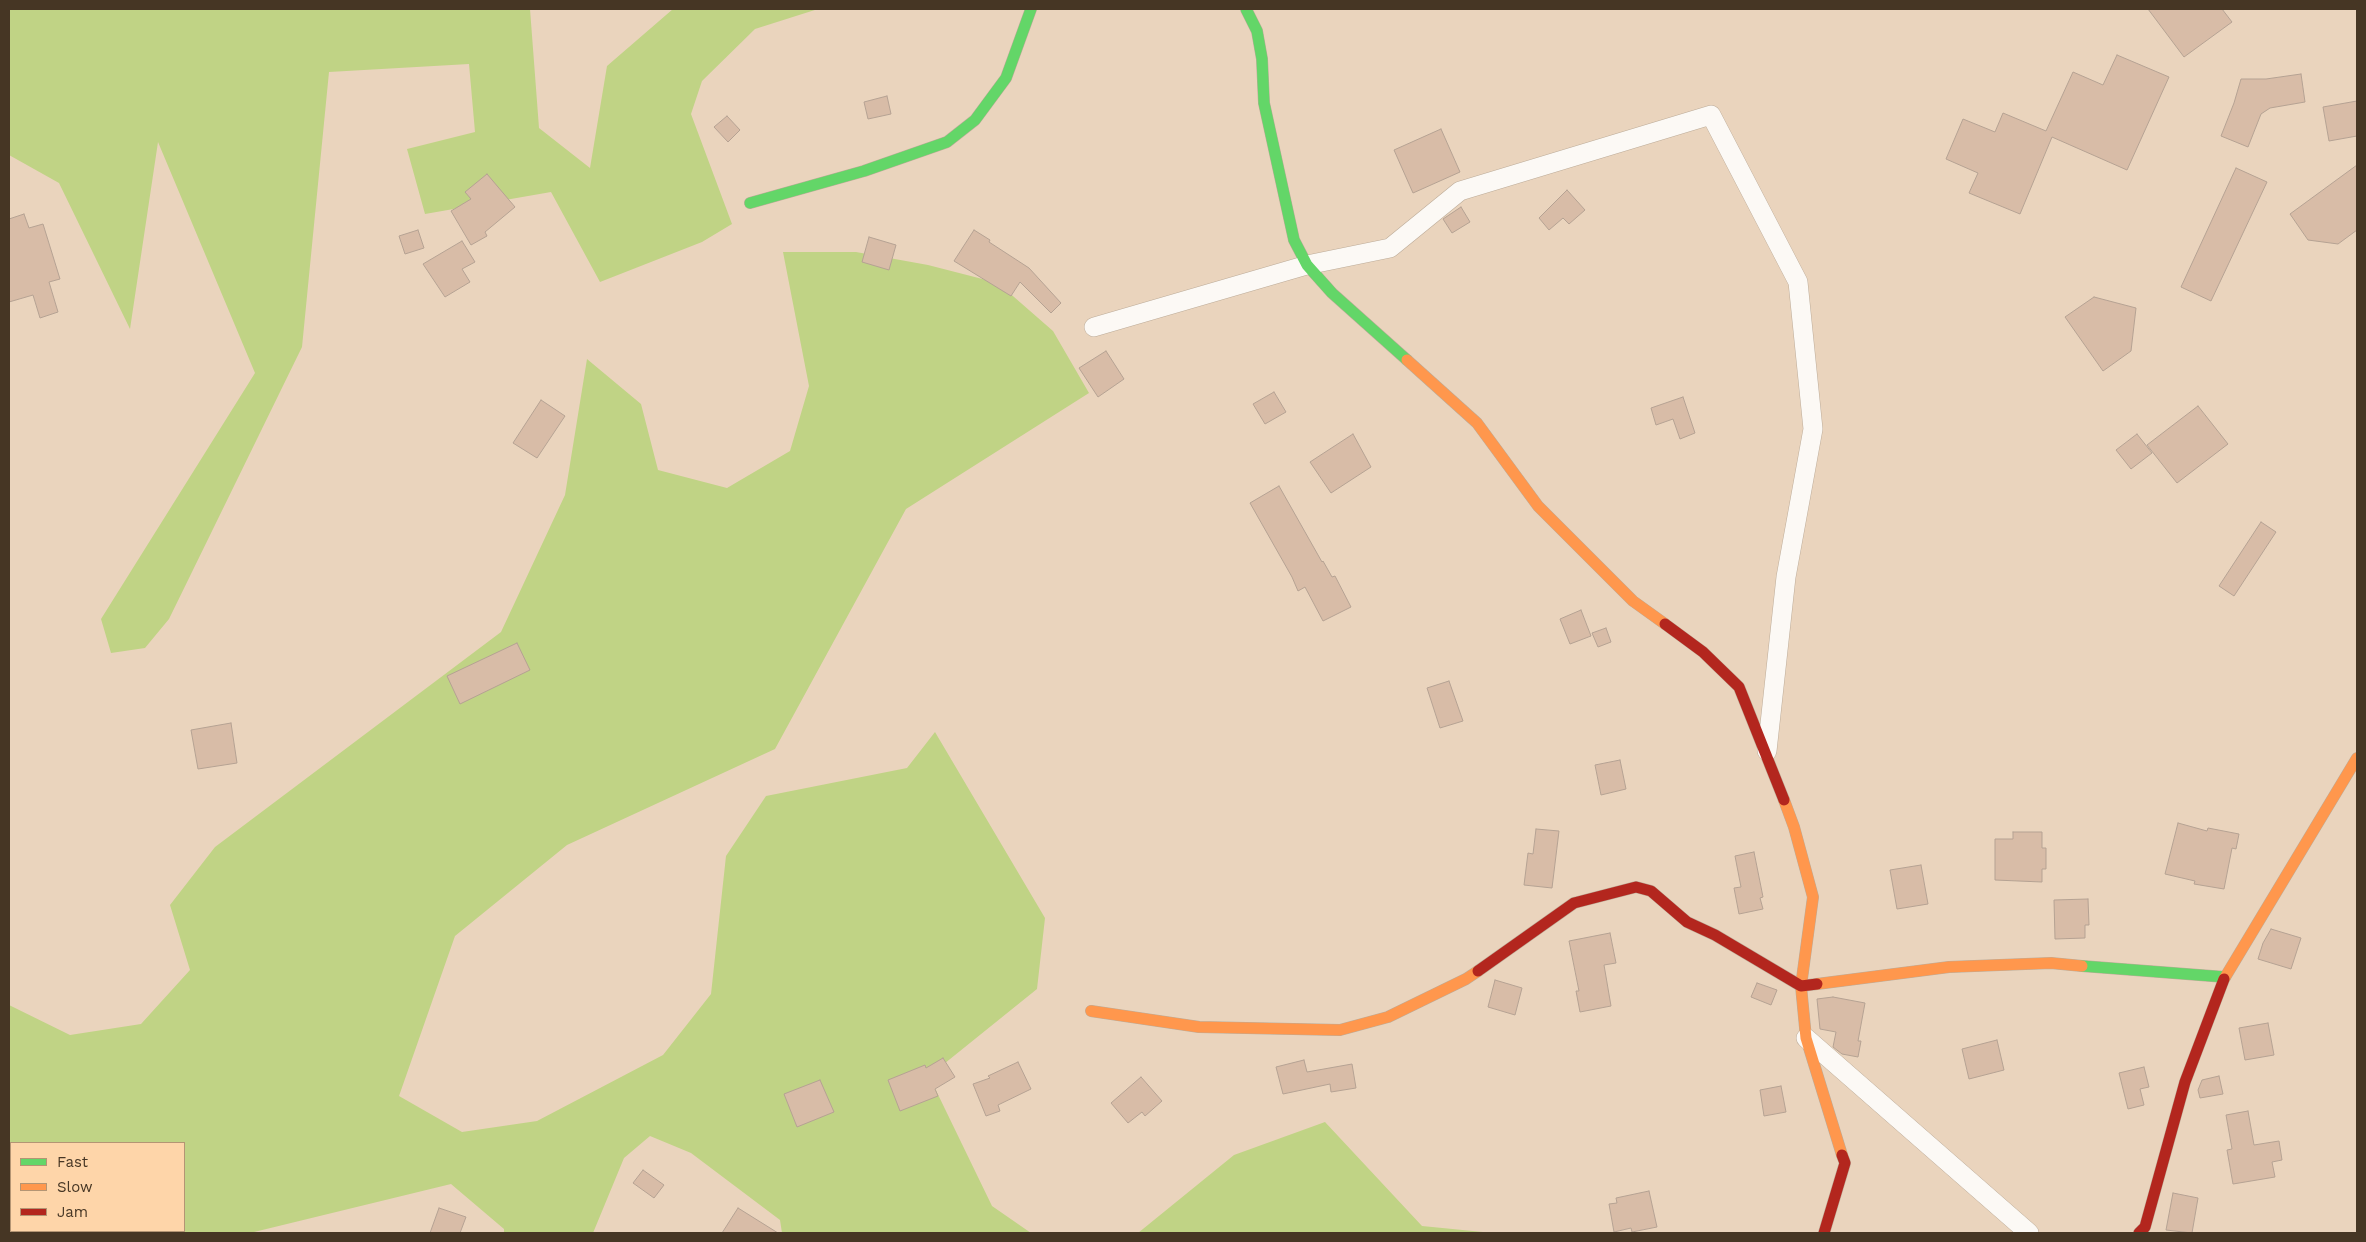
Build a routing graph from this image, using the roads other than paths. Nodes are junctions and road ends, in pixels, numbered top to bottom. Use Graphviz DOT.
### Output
graph roads {
  1 [pos="1031,9"];
  2 [pos="1246,9"];
  3 [pos="750,203"];
  4 [pos="1307,265"];
  5 [pos="1094,327"];
  6 [pos="1766,756"];
  7 [pos="2357,758"];
  8 [pos="2225,977"];
  9 [pos="1801,986"];
  10 [pos="1092,1011"];
  11 [pos="1806,1038"];
  12 [pos="1824,1233"];
  13 [pos="2029,1233"];
  14 [pos="2139,1233"];
  1 -- 3 [label="street"];
  2 -- 4 [label="street"];
  4 -- 5 [label="street"];
  4 -- 6 [label="street"];
  4 -- 6 [label="street"];
  6 -- 9 [label="street"];
  7 -- 8 [label="street"];
  8 -- 9 [label="street"];
  8 -- 14 [label="street"];
  9 -- 10 [label="street"];
  9 -- 11 [label="street"];
  11 -- 12 [label="street"];
  11 -- 13 [label="street"];
}
